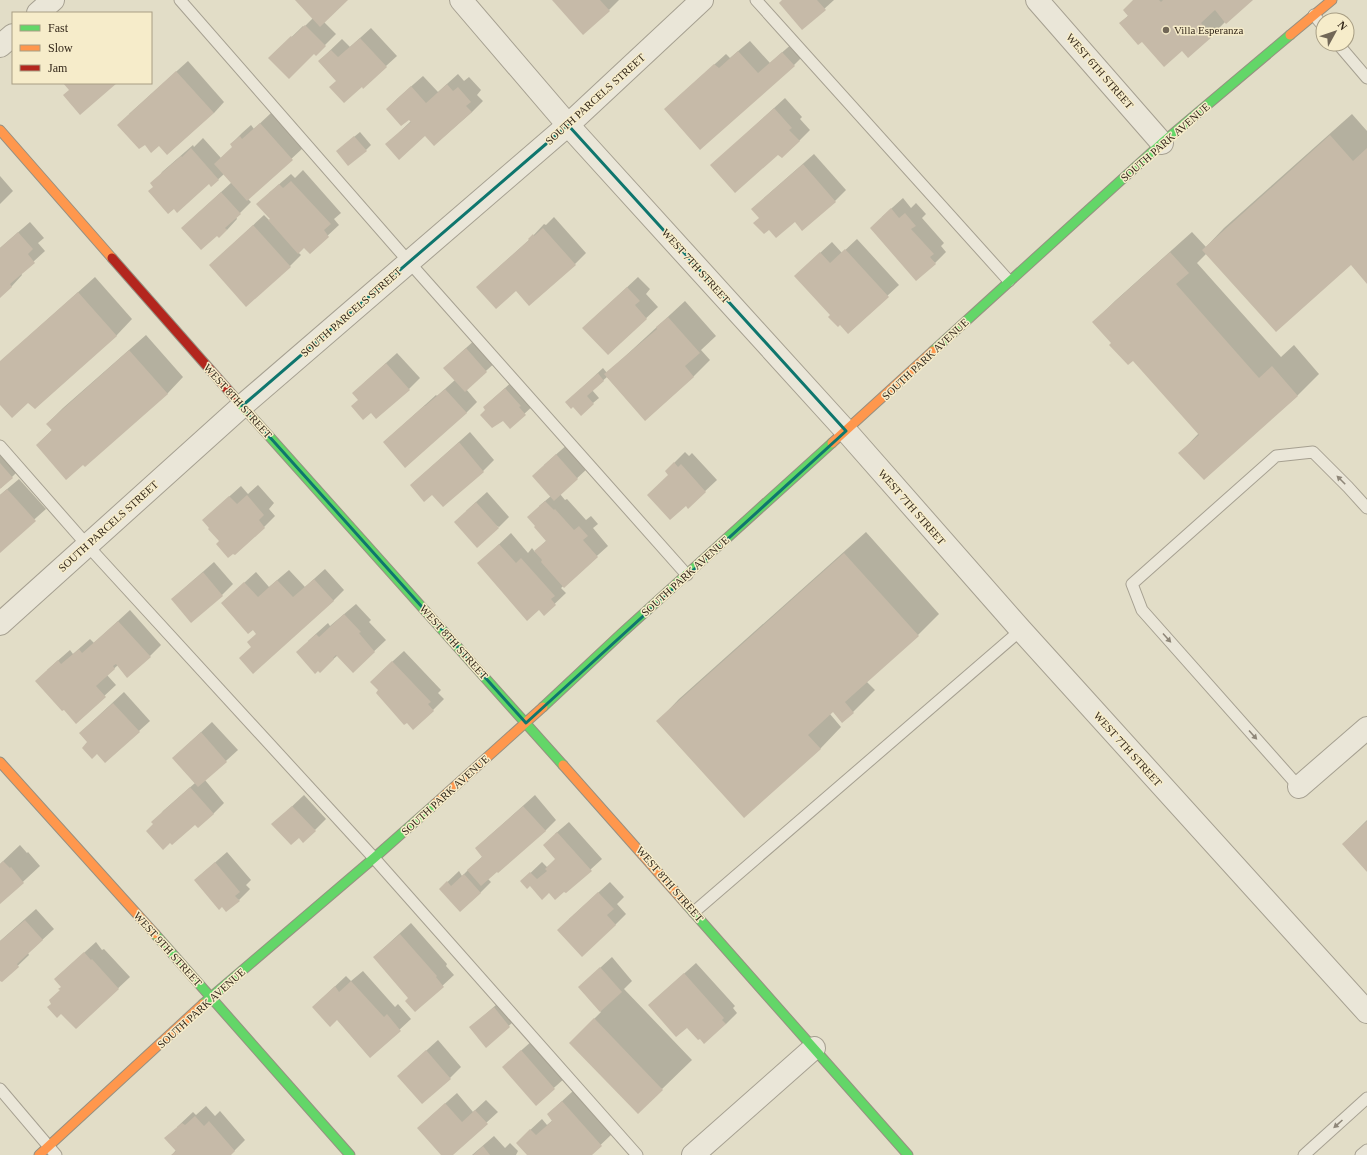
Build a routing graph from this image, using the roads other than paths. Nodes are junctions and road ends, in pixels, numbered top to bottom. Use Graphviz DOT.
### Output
graph roads {
  1 [pos="52,0"];
  2 [pos="180,0"];
  3 [pos="461,0"];
  4 [pos="702,0"];
  5 [pos="756,0"];
  6 [pos="1037,0"];
  7 [pos="1332,0"];
  8 [pos="39,12"];
  9 [pos="1314,16"];
  10 [pos="12,36"];
  11 [pos="0,46"];
  12 [pos="1345,52"];
  13 [pos="1367,78"];
  14 [pos="568,125"];
  15 [pos="0,130"];
  16 [pos="1162,143"];
  17 [pos="408,262"];
  18 [pos="1009,281"];
  19 [pos="242,406"];
  20 [pos="846,431"];
  21 [pos="0,446"];
  22 [pos="1367,508"];
  23 [pos="87,545"];
  24 [pos="686,575"];
  25 [pos="0,624"];
  26 [pos="1020,630"];
  27 [pos="526,722"];
  28 [pos="1367,728"];
  29 [pos="0,762"];
  30 [pos="1299,787"];
  31 [pos="374,858"];
  32 [pos="694,912"];
  33 [pos="211,997"];
  34 [pos="1367,1012"];
  35 [pos="814,1048"];
  36 [pos="0,1089"];
  37 [pos="1367,1098"];
  38 [pos="1367,1150"];
  39 [pos="53,1151"];
  40 [pos="40,1155"];
  41 [pos="350,1155"];
  42 [pos="638,1155"];
  43 [pos="693,1155"];
  44 [pos="908,1155"];
  45 [pos="1304,1155"];
  46 [pos="1361,1155"];
  1 -- 8 [label="street"];
  2 -- 17 [label="lane"];
  3 -- 14 [label="street, WEST 7TH STREET"];
  4 -- 14 [label="street, SOUTH PARCELS STREET"];
  5 -- 18 [label="lane"];
  6 -- 16 [label="street, WEST 6TH STREET"];
  7 -- 9 [label="street, SOUTH PARK AVENUE"];
  9 -- 16 [label="street, SOUTH PARK AVENUE"];
  10 -- 11 [label="street"];
  12 -- 13 [label="lane"];
  14 -- 17 [label="street, SOUTH PARCELS STREET"];
  14 -- 20 [label="street, WEST 7TH STREET"];
  15 -- 19 [label="street, WEST 8TH STREET"];
  16 -- 18 [label="street, SOUTH PARK AVENUE"];
  17 -- 19 [label="street, SOUTH PARCELS STREET"];
  17 -- 24 [label="lane"];
  18 -- 20 [label="street, SOUTH PARK AVENUE"];
  19 -- 23 [label="street, SOUTH PARCELS STREET"];
  19 -- 27 [label="street, WEST 8TH STREET"];
  20 -- 24 [label="street, SOUTH PARK AVENUE"];
  20 -- 26 [label="street, WEST 7TH STREET"];
  21 -- 23 [label="lane"];
  22 -- 30 [label="lane, one-way"];
  23 -- 25 [label="street, SOUTH PARCELS STREET"];
  23 -- 31 [label="lane"];
  24 -- 27 [label="street, SOUTH PARK AVENUE"];
  26 -- 32 [label="lane"];
  26 -- 34 [label="street, WEST 7TH STREET"];
  27 -- 31 [label="street, SOUTH PARK AVENUE"];
  27 -- 32 [label="street, WEST 8TH STREET"];
  28 -- 30 [label="street"];
  29 -- 33 [label="street, WEST 9TH STREET"];
  31 -- 33 [label="street, SOUTH PARK AVENUE"];
  31 -- 42 [label="lane"];
  32 -- 35 [label="street, WEST 8TH STREET"];
  33 -- 39 [label="street, SOUTH PARK AVENUE"];
  33 -- 41 [label="street, WEST 9TH STREET"];
  35 -- 43 [label="street"];
  35 -- 44 [label="street, WEST 8TH STREET"];
  36 -- 39 [label="lane"];
  37 -- 45 [label="lane, one-way"];
  38 -- 46 [label="lane"];
  39 -- 40 [label="street, SOUTH PARK AVENUE"];
}
